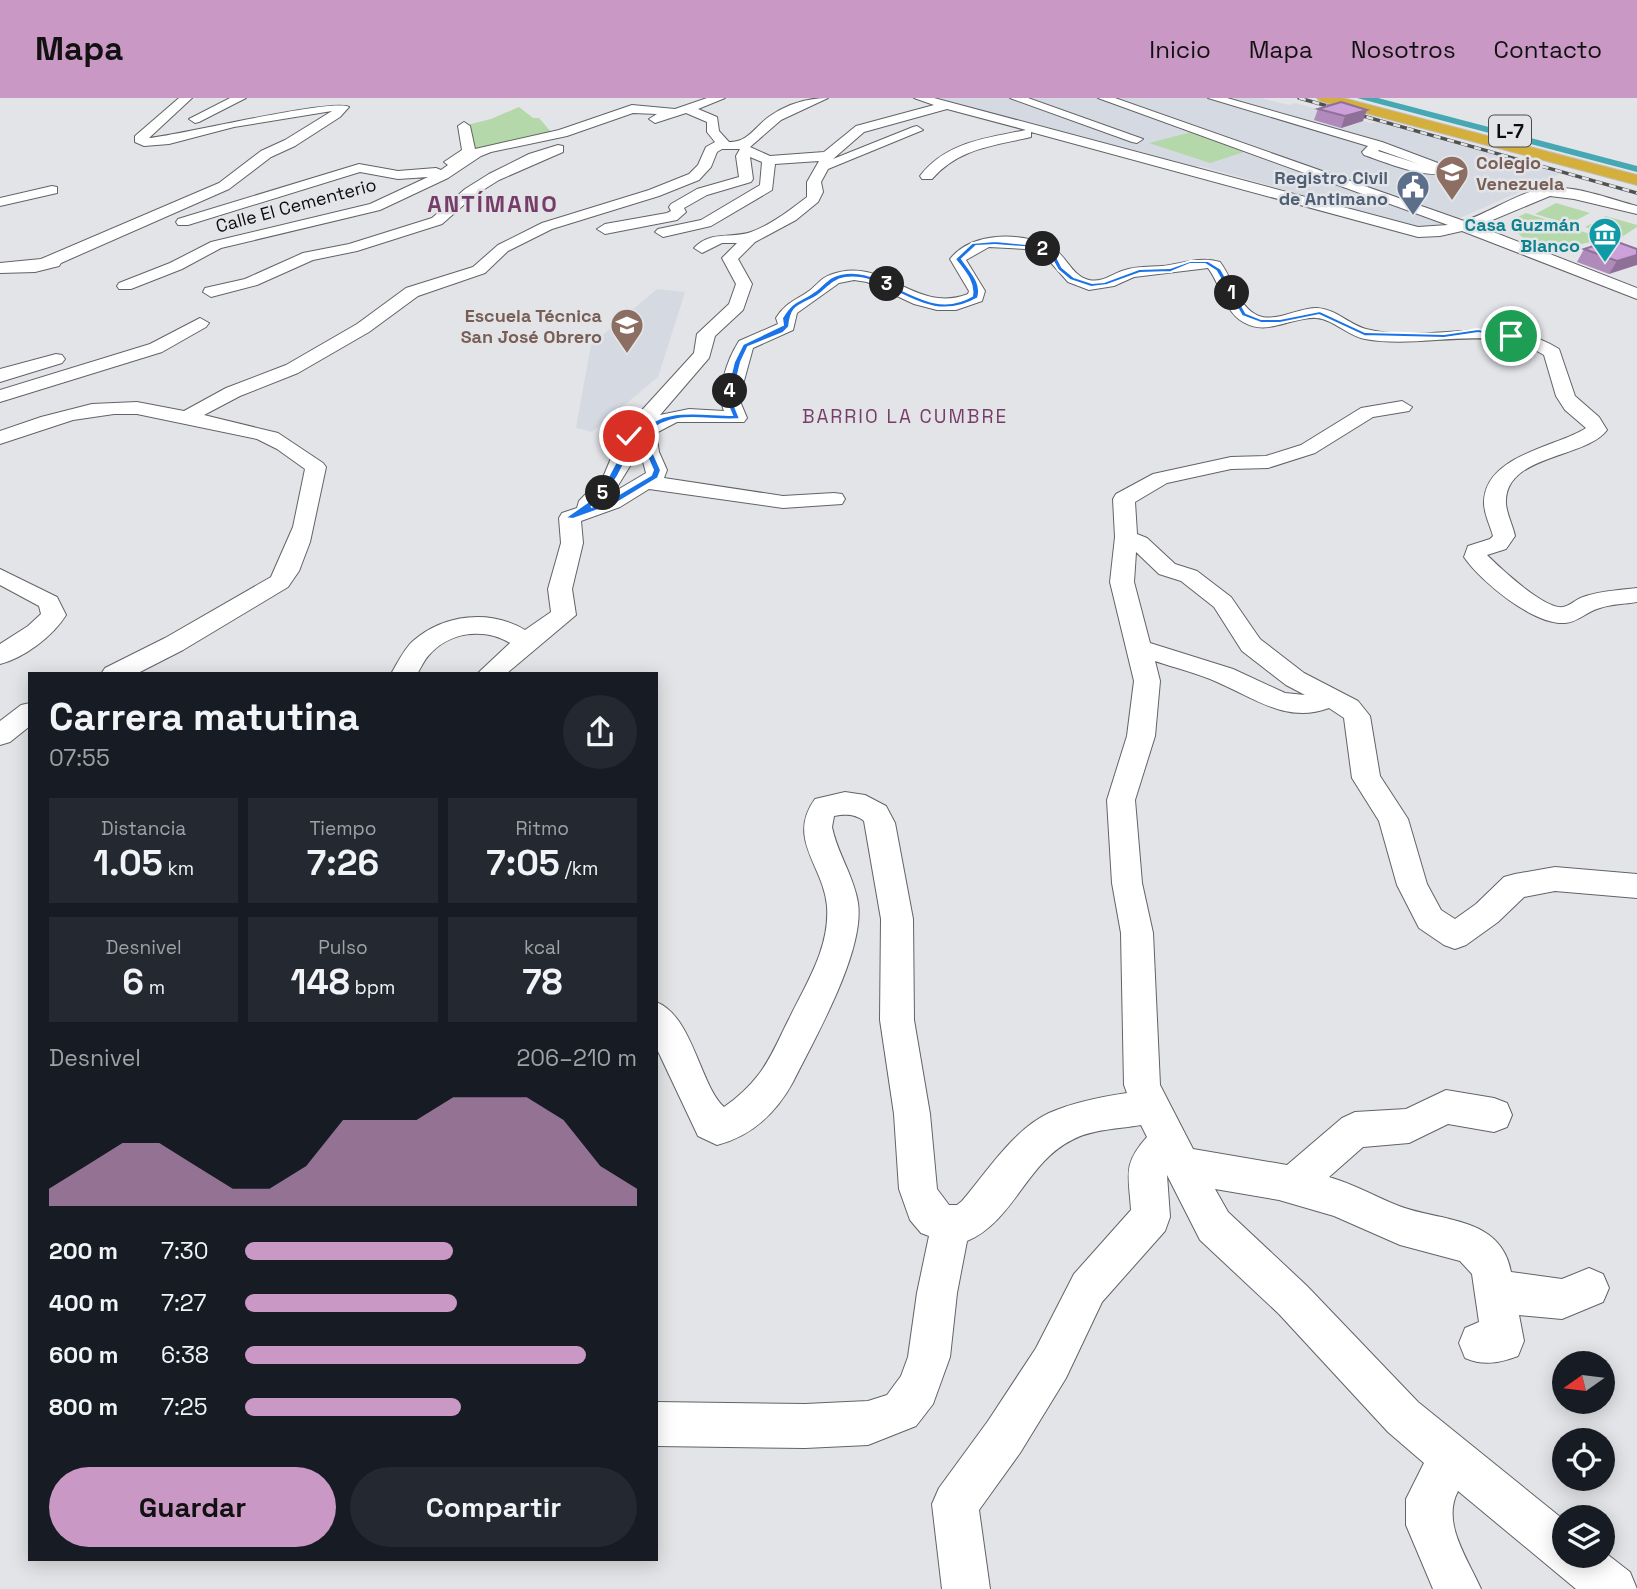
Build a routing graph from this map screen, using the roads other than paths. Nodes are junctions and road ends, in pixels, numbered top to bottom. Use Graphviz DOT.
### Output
graph roads {
  1 [pos="186,98"];
  2 [pos="240,98"];
  3 [pos="719,98"];
  4 [pos="822,98"];
  5 [pos="920,98"];
  6 [pos="1095,98"];
  7 [pos="1104,98"];
  8 [pos="1325,98"];
  9 [pos="1382,98"];
  10 [pos="1012,99"];
  11 [pos="1220,100"];
  12 [pos="768,103"];
  13 [pos="989,104"];
  14 [pos="683,106"];
  15 [pos="945,106"];
  16 [pos="962,111"];
  17 [pos="1159,117"];
  18 [pos="771,120"];
  19 [pos="643,123"];
  20 [pos="464,126"];
  21 [pos="917,130"];
  22 [pos="1034,131"];
  23 [pos="1331,134"];
  24 [pos="1307,139"];
  25 [pos="151,140"];
  26 [pos="1149,143"];
  27 [pos="1283,144"];
  28 [pos="1377,145"];
  29 [pos="567,147"];
  30 [pos="737,147"];
  31 [pos="1250,151"];
  32 [pos="769,160"];
  33 [pos="825,162"];
  34 [pos="1186,163"];
  35 [pos="1637,164"];
  36 [pos="441,172"];
  37 [pos="927,176"];
  38 [pos="1637,180"];
  39 [pos="52,190"];
  40 [pos="7,201"];
  41 [pos="0,208"];
  42 [pos="1637,210"];
  43 [pos="1459,226"];
  44 [pos="605,229"];
  45 [pos="663,232"];
  46 [pos="750,239"];
  47 [pos="702,248"];
  48 [pos="35,267"];
  49 [pos="0,268"];
  50 [pos="125,286"];
  51 [pos="211,292"];
  52 [pos="1637,294"];
  53 [pos="200,323"];
  54 [pos="56,359"];
  55 [pos="0,376"];
  56 [pos="0,396"];
  57 [pos="58,401"];
  58 [pos="1402,407"];
  59 [pos="187,417"];
  60 [pos="0,430"];
  61 [pos="0,438"];
  62 [pos="648,482"];
  63 [pos="834,499"];
  64 [pos="570,518"];
  65 [pos="1126,537"];
  66 [pos="0,576"];
  67 [pos="1637,595"];
  68 [pos="526,642"];
  69 [pos="1141,649"];
  70 [pos="0,656"];
  71 [pos="118,672"];
  72 [pos="405,672"];
  73 [pos="492,672"];
  74 [pos="1330,697"];
  75 [pos="28,714"];
  76 [pos="0,735"];
  77 [pos="1637,886"];
  78 [pos="658,1020"];
  79 [pos="1494,1115"];
  80 [pos="1166,1137"];
  81 [pos="1292,1185"];
  82 [pos="951,1226"];
  83 [pos="1494,1288"];
  84 [pos="1589,1288"];
  85 [pos="1480,1343"];
  86 [pos="658,1424"];
  87 [pos="1452,1458"];
  88 [pos="1552,1539"];
  89 [pos="1587,1568"];
  90 [pos="966,1589"];
  91 [pos="1457,1589"];
  92 [pos="1613,1589"];
  1 -- 25 [label="street"];
  2 -- 25 [label="street"];
  3 -- 14 [label="street"];
  4 -- 18 [label="street"];
  5 -- 15 [label="street"];
  6 -- 17 [label="street"];
  7 -- 17 [label="street"];
  8 -- 38 [label="highway, L-7"];
  9 -- 35 [label="highway, L-7"];
  10 -- 26 [label="street"];
  11 -- 17 [label="street"];
  11 -- 23 [label="street"];
  12 -- 18 [label="street"];
  13 -- 16 [label="street"];
  14 -- 19 [label="street"];
  14 -- 30 [label="street"];
  14 -- 36 [label="street, Calle El Cementerio"];
  15 -- 16 [label="street"];
  15 -- 33 [label="street"];
  16 -- 22 [label="street"];
  17 -- 31 [label="street"];
  18 -- 30 [label="street"];
  20 -- 36 [label="street"];
  21 -- 33 [label="street"];
  22 -- 34 [label="street"];
  22 -- 37 [label="street"];
  23 -- 24 [label="street"];
  23 -- 28 [label="street"];
  25 -- 48 [label="street"];
  27 -- 31 [label="street"];
  29 -- 51 [label="street"];
  30 -- 32 [label="street"];
  30 -- 44 [label="street"];
  30 -- 59 [label="street"];
  31 -- 34 [label="street"];
  31 -- 43 [label="street"];
  32 -- 33 [label="street"];
  32 -- 45 [label="street"];
  33 -- 46 [label="street"];
  34 -- 43 [label="street"];
  36 -- 48 [label="street"];
  36 -- 50 [label="street, Calle El Cementerio"];
  39 -- 40 [label="street"];
  40 -- 41 [label="street"];
  42 -- 43 [label="street"];
  43 -- 52 [label="street"];
  46 -- 47 [label="street"];
  46 -- 64 [label="street"];
  48 -- 49 [label="street"];
  53 -- 56 [label="street"];
  54 -- 55 [label="street"];
  57 -- 60 [label="street"];
  58 -- 65 [label="street"];
  59 -- 61 [label="street"];
  59 -- 71 [label="street"];
  62 -- 63 [label="street"];
  62 -- 64 [label="street"];
  62 -- 67 [label="street"];
  64 -- 68 [label="street"];
  65 -- 69 [label="street"];
  65 -- 74 [label="street"];
  66 -- 70 [label="street"];
  68 -- 72 [label="street"];
  68 -- 73 [label="street"];
  69 -- 74 [label="street"];
  69 -- 80 [label="street"];
  74 -- 77 [label="street"];
  75 -- 76 [label="street"];
  78 -- 82 [label="street"];
  79 -- 81 [label="street"];
  80 -- 81 [label="street"];
  80 -- 82 [label="street"];
  80 -- 87 [label="street"];
  80 -- 90 [label="street"];
  81 -- 83 [label="street"];
  82 -- 86 [label="street"];
  83 -- 84 [label="street"];
  83 -- 85 [label="street"];
  87 -- 88 [label="street"];
  87 -- 91 [label="street"];
  89 -- 92 [label="street"];
}
